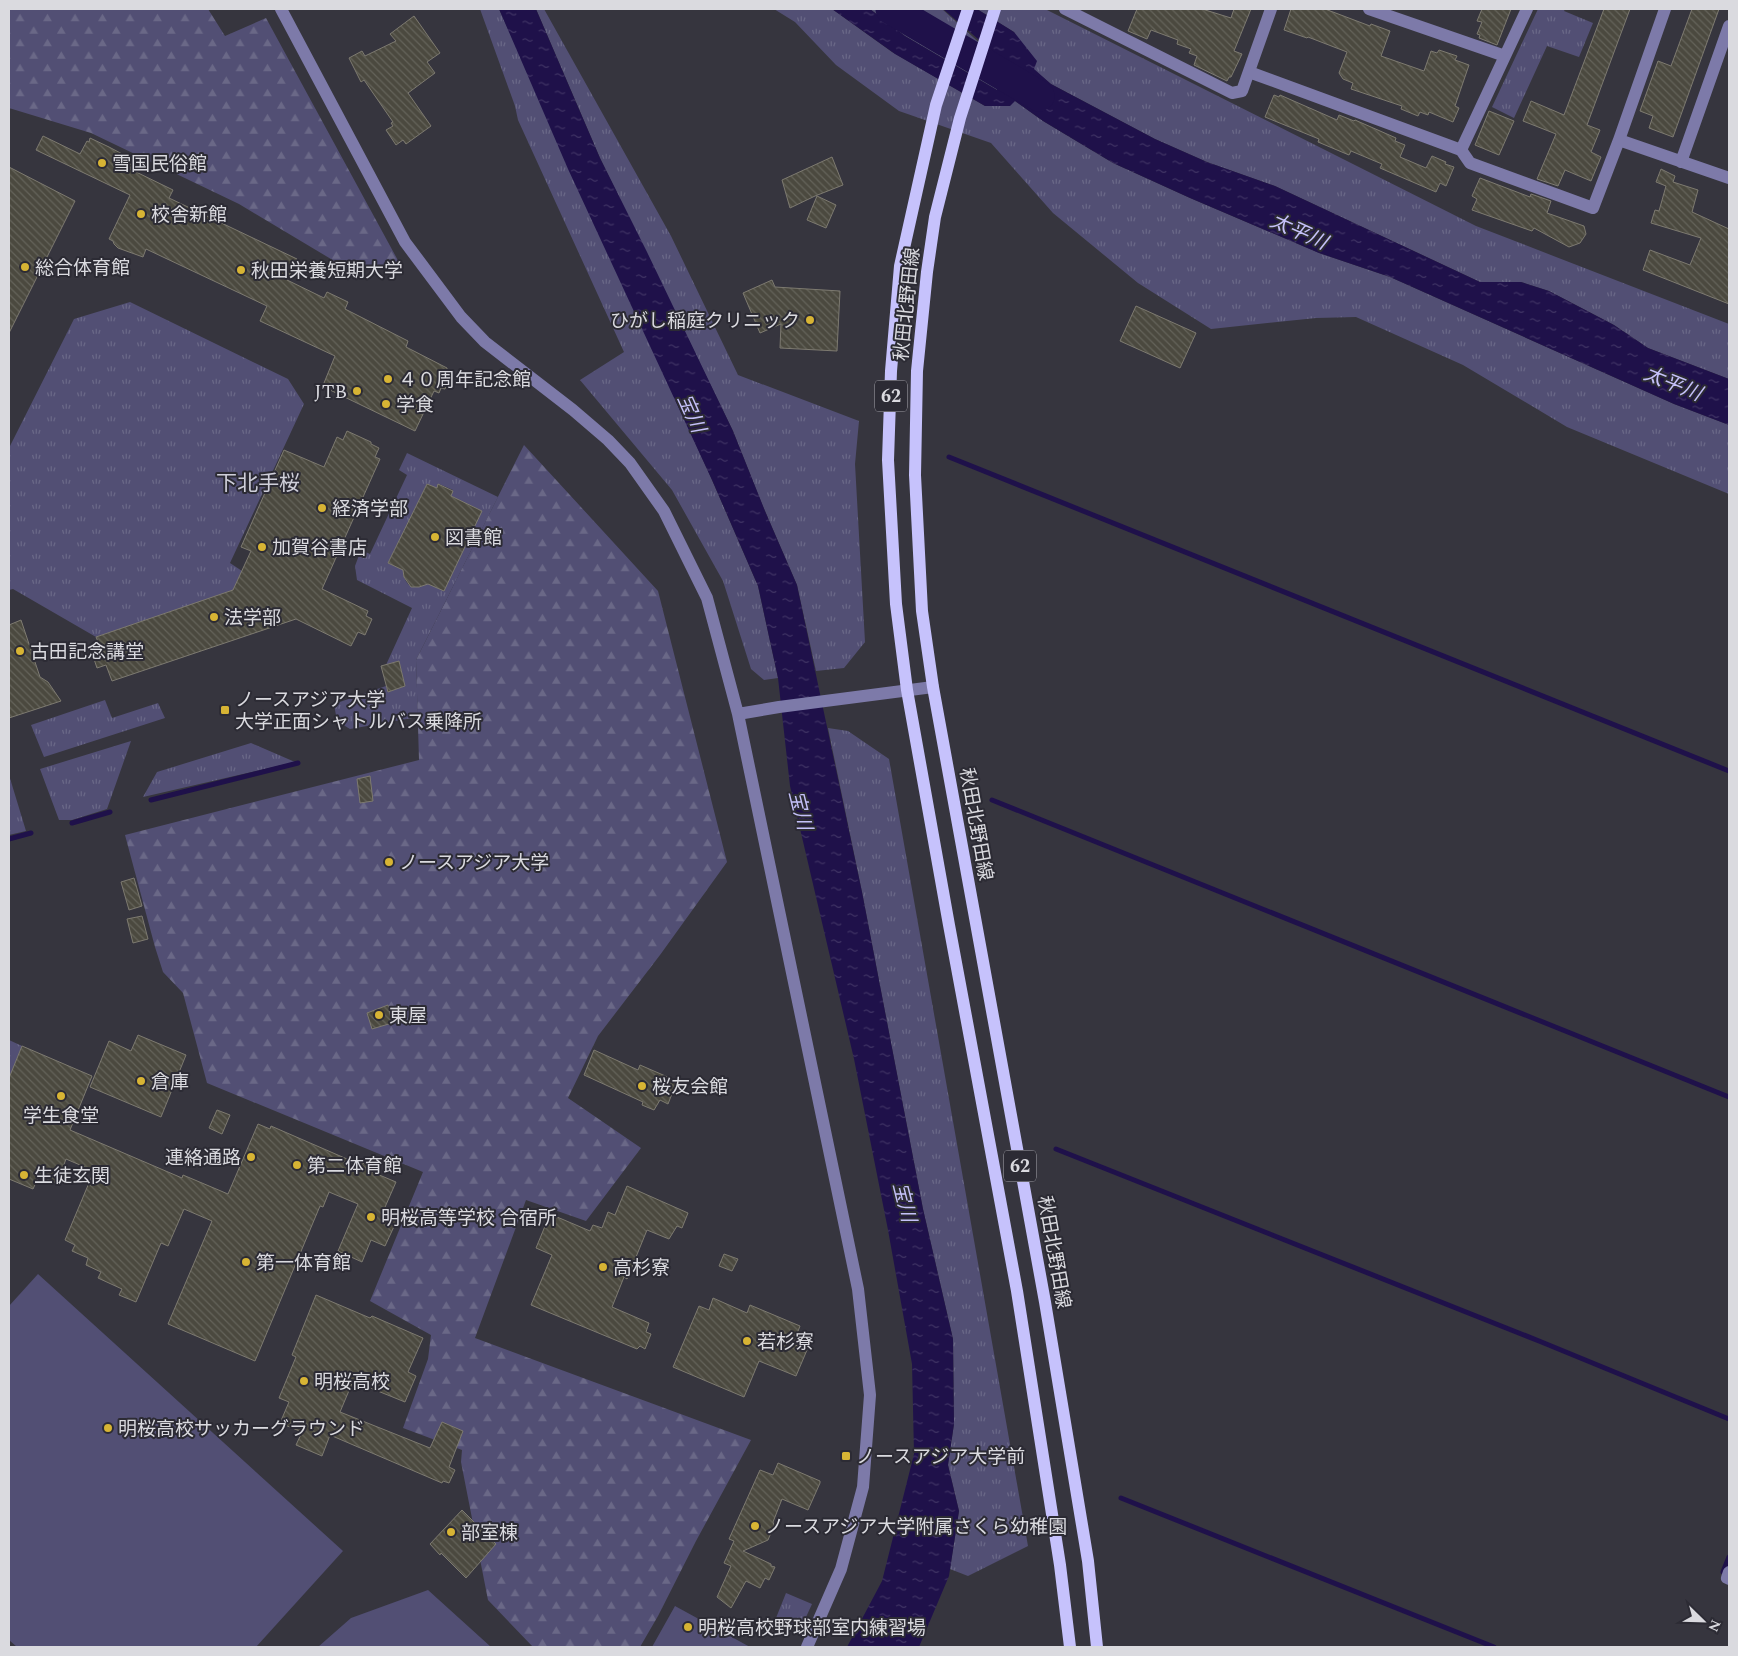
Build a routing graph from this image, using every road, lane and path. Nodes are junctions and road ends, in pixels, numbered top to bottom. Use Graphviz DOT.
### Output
graph roads {
  1 [pos="281,9"];
  2 [pos="968,9"];
  3 [pos="995,9"];
  4 [pos="1065,9"];
  5 [pos="1272,9"];
  6 [pos="1369,9"];
  7 [pos="1527,9"];
  8 [pos="1665,9"];
  9 [pos="1729,26"];
  10 [pos="1505,56"];
  11 [pos="1249,72"];
  12 [pos="1619,140"];
  13 [pos="1461,150"];
  14 [pos="1681,162"];
  15 [pos="1729,178"];
  16 [pos="933,687"];
  17 [pos="907,690"];
  18 [pos="738,714"];
  19 [pos="1729,1572"];
  20 [pos="1729,1579"];
  21 [pos="807,1647"];
  22 [pos="1070,1647"];
  23 [pos="1097,1647"];
  1 -- 18 [label="street"];
  2 -- 17 [label="main road, 秋田北野田線 / 62"];
  3 -- 16 [label="main road, 秋田北野田線 / 62"];
  4 -- 11 [label="street"];
  5 -- 11 [label="street"];
  6 -- 10 [label="street"];
  7 -- 10 [label="street"];
  8 -- 12 [label="street"];
  9 -- 14 [label="street"];
  10 -- 13 [label="street"];
  11 -- 13 [label="street"];
  12 -- 13 [label="street"];
  12 -- 14 [label="street"];
  14 -- 15 [label="street"];
  16 -- 17 [label="street"];
  16 -- 23 [label="main road, 秋田北野田線 / 62"];
  17 -- 18 [label="street"];
  17 -- 22 [label="main road, 秋田北野田線 / 62"];
  18 -- 21 [label="street"];
  19 -- 20 [label="street"];
}
